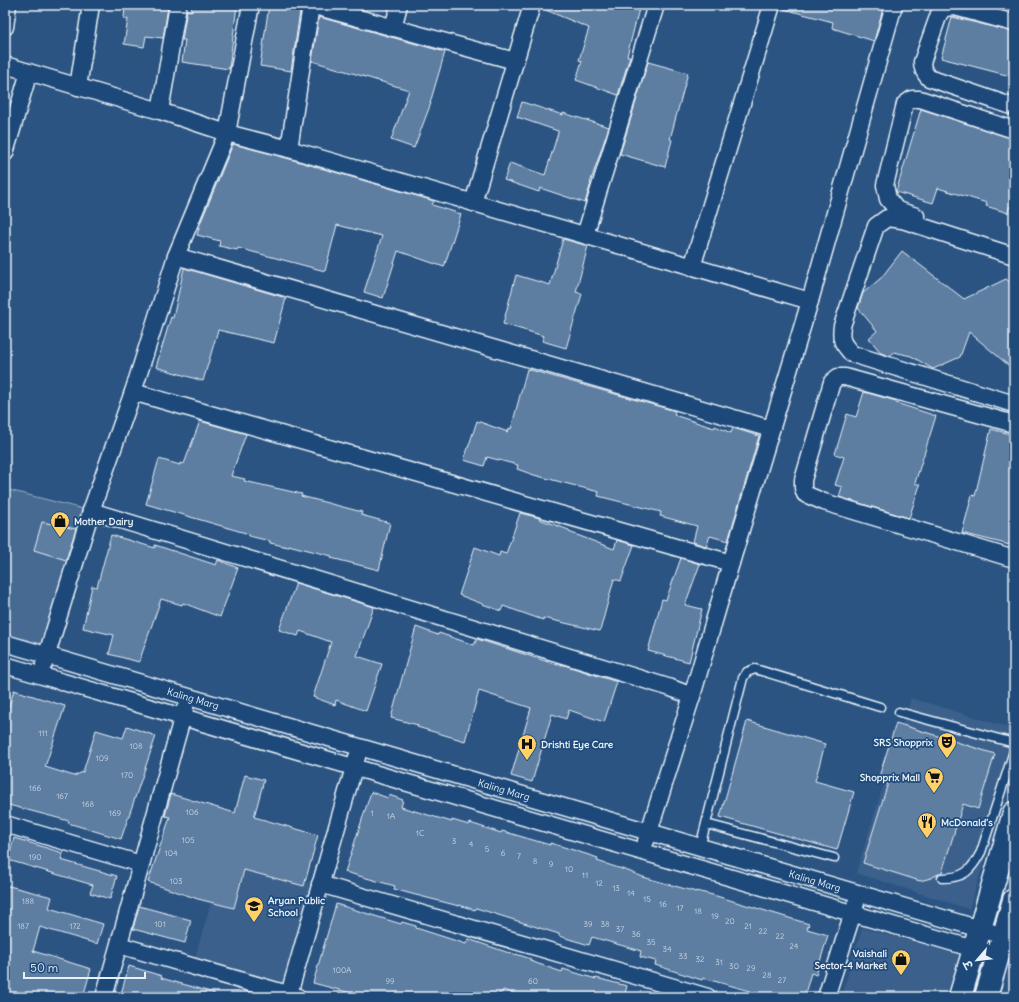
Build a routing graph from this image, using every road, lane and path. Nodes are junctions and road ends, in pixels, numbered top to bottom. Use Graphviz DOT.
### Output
graph roads {
  1 [pos="8,5"];
  2 [pos="91,5"];
  3 [pos="178,5"];
  4 [pos="251,5"];
  5 [pos="311,5"];
  6 [pos="399,5"];
  7 [pos="532,5"];
  8 [pos="656,5"];
  9 [pos="772,5"];
  10 [pos="894,5"];
  11 [pos="1014,23"];
  12 [pos="5,27"];
  13 [pos="393,28"];
  14 [pos="515,61"];
  15 [pos="5,65"];
  16 [pos="29,72"];
  17 [pos="78,87"];
  18 [pos="1014,107"];
  19 [pos="160,111"];
  20 [pos="1014,130"];
  21 [pos="227,133"];
  22 [pos="289,149"];
  23 [pos="5,153"];
  24 [pos="473,202"];
  25 [pos="585,235"];
  26 [pos="1014,248"];
  27 [pos="176,256"];
  28 [pos="1014,256"];
  29 [pos="692,267"];
  30 [pos="810,301"];
  31 [pos="133,392"];
  32 [pos="1014,404"];
  33 [pos="1014,424"];
  34 [pos="771,429"];
  35 [pos="91,511"];
  36 [pos="1014,559"];
  37 [pos="731,563"];
  38 [pos="5,643"];
  39 [pos="46,655"];
  40 [pos="5,665"];
  41 [pos="40,675"];
  42 [pos="188,696"];
  43 [pos="692,696"];
  44 [pos="880,708"];
  45 [pos="899,712"];
  46 [pos="182,717"];
  47 [pos="1014,743"];
  48 [pos="360,747"];
  49 [pos="1014,751"];
  50 [pos="354,767"];
  51 [pos="1014,813"];
  52 [pos="706,824"];
  53 [pos="6,829"];
  54 [pos="649,832"];
  55 [pos="700,847"];
  56 [pos="643,852"];
  57 [pos="834,858"];
  58 [pos="141,864"];
  59 [pos="942,878"];
  60 [pos="320,884"];
  61 [pos="859,893"];
  62 [pos="1014,900"];
  63 [pos="853,914"];
  64 [pos="1009,927"];
  65 [pos="977,939"];
  66 [pos="119,945"];
  67 [pos="998,956"];
  68 [pos="294,995"];
  69 [pos="104,997"];
  70 [pos="708,997"];
  71 [pos="826,997"];
  72 [pos="960,997"];
  73 [pos="986,997"];
  1 -- 12 [label="street"];
  2 -- 17 [label="street"];
  3 -- 19 [label="street"];
  4 -- 21 [label="street"];
  5 -- 13 [label="street"];
  5 -- 22 [label="street"];
  6 -- 13 [label="street"];
  7 -- 14 [label="street"];
  8 -- 25 [label="street"];
  9 -- 29 [label="street"];
  10 -- 30 [label="street"];
  11 -- 18 [label="street"];
  13 -- 14 [label="street"];
  14 -- 24 [label="street"];
  15 -- 16 [label="street"];
  16 -- 17 [label="street"];
  16 -- 23 [label="street"];
  17 -- 19 [label="street"];
  19 -- 21 [label="street"];
  20 -- 26 [label="street"];
  21 -- 22 [label="street"];
  21 -- 27 [label="street"];
  22 -- 24 [label="street"];
  24 -- 25 [label="street"];
  25 -- 29 [label="street"];
  27 -- 31 [label="street"];
  27 -- 34 [label="street"];
  28 -- 32 [label="street"];
  29 -- 30 [label="street"];
  30 -- 34 [label="street"];
  31 -- 35 [label="street"];
  31 -- 37 [label="street"];
  33 -- 36 [label="street"];
  34 -- 37 [label="street"];
  35 -- 39 [label="street"];
  35 -- 43 [label="street"];
  37 -- 43 [label="street"];
  38 -- 39 [label="street, Kaling Marg"];
  39 -- 41 [label="street"];
  39 -- 42 [label="street, Kaling Marg"];
  40 -- 41 [label="street, Kaling Marg"];
  41 -- 46 [label="street, Kaling Marg"];
  42 -- 46 [label="street"];
  42 -- 48 [label="street, Kaling Marg"];
  43 -- 54 [label="street"];
  44 -- 52 [label="lane"];
  45 -- 47 [label="lane"];
  46 -- 50 [label="street, Kaling Marg"];
  46 -- 58 [label="street"];
  48 -- 50 [label="street"];
  48 -- 54 [label="street, Kaling Marg"];
  49 -- 59 [label="lane"];
  50 -- 56 [label="street, Kaling Marg"];
  50 -- 60 [label="street"];
  51 -- 65 [label="street"];
  52 -- 55 [label="lane"];
  52 -- 57 [label="lane"];
  53 -- 58 [label="street"];
  54 -- 55 [label="street, Kaling Marg"];
  54 -- 56 [label="street"];
  55 -- 61 [label="street, Kaling Marg"];
  56 -- 63 [label="street, Kaling Marg"];
  58 -- 66 [label="street"];
  60 -- 68 [label="street"];
  60 -- 70 [label="street"];
  61 -- 63 [label="street"];
  61 -- 65 [label="street, Kaling Marg"];
  62 -- 64 [label="street"];
  63 -- 65 [label="street, Kaling Marg"];
  63 -- 71 [label="street"];
  64 -- 65 [label="street, Kaling Marg"];
  64 -- 67 [label="street"];
  65 -- 67 [label="street, Kaling Marg"];
  65 -- 72 [label="street"];
  66 -- 68 [label="street"];
  66 -- 69 [label="street"];
  67 -- 73 [label="street"];
}
